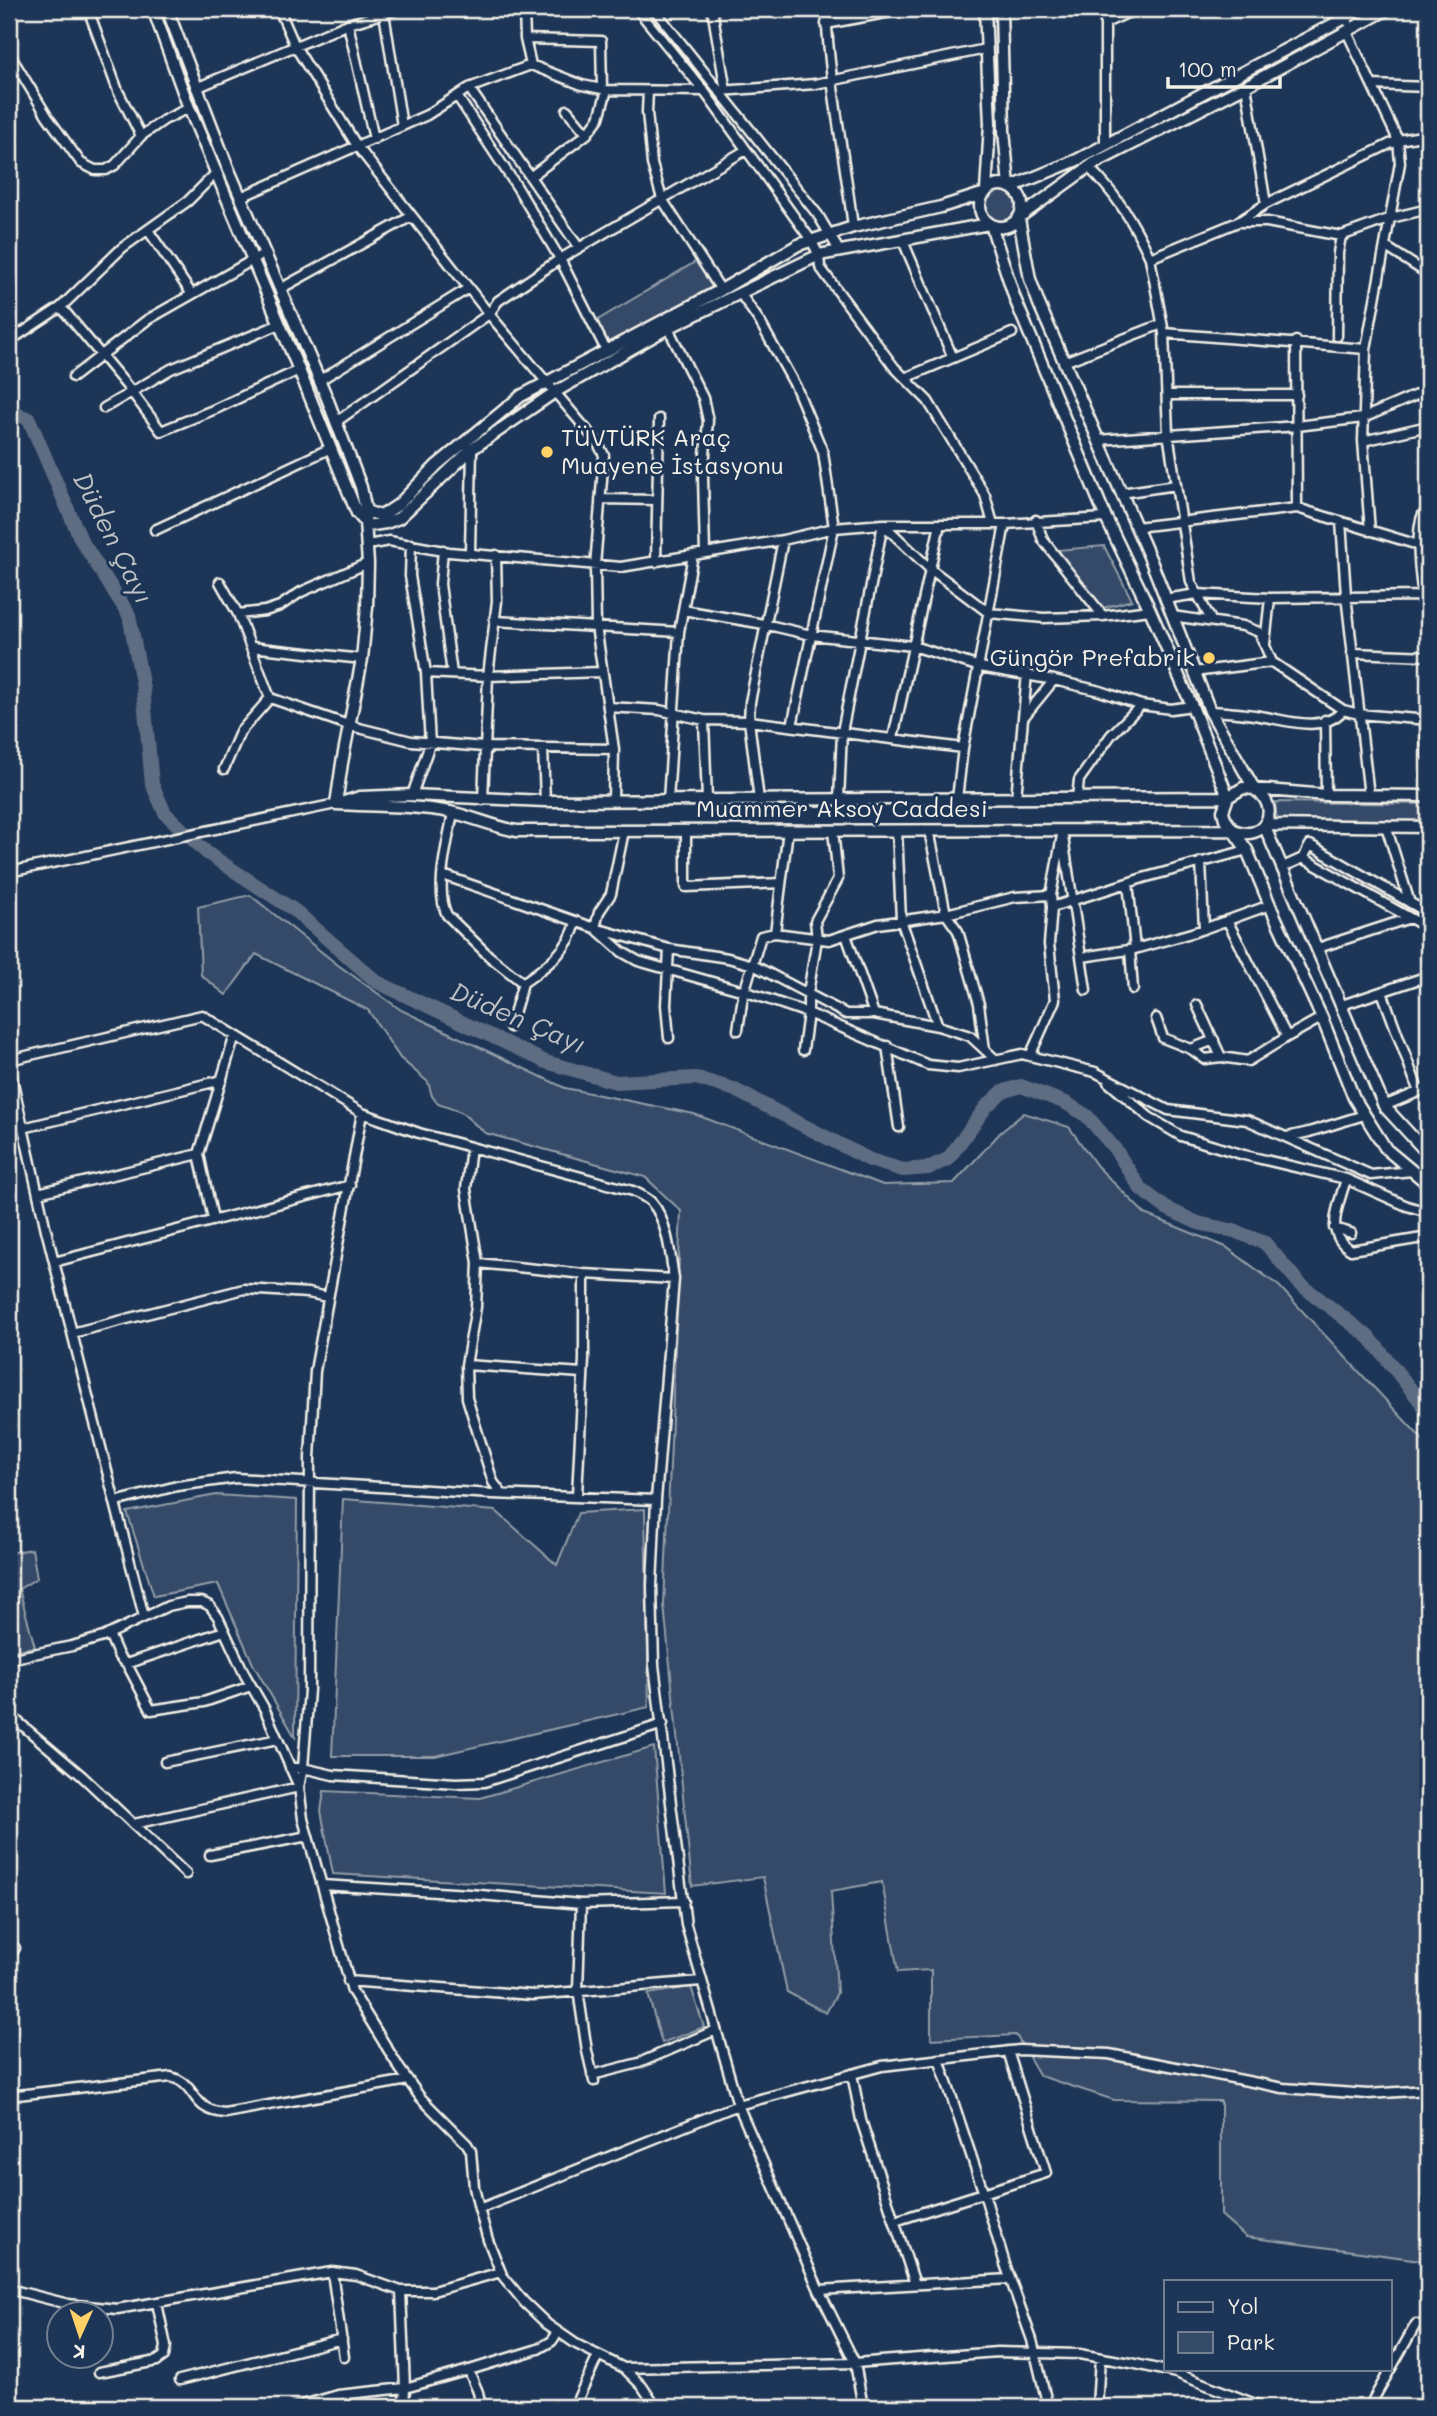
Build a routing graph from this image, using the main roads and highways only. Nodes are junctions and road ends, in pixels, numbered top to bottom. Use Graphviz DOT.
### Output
graph roads {
  1 [pos="153,9"];
  2 [pos="167,9"];
  3 [pos="985,9"];
  4 [pos="1001,9"];
  5 [pos="1362,9"];
  6 [pos="1388,9"];
  7 [pos="1010,187"];
  8 [pos="986,192"];
  9 [pos="1020,218"];
  10 [pos="990,225"];
  11 [pos="366,511"];
  12 [pos="384,520"];
  13 [pos="366,525"];
  14 [pos="1255,790"];
  15 [pos="1428,796"];
  16 [pos="1228,797"];
  17 [pos="336,804"];
  18 [pos="1265,825"];
  19 [pos="1428,827"];
  20 [pos="1234,830"];
  21 [pos="1428,1154"];
  22 [pos="1428,1184"];
  1 -- 13 [label="main road"];
  2 -- 11 [label="main road"];
  3 -- 8 [label="main road"];
  4 -- 7 [label="main road"];
  5 -- 7 [label="main road"];
  6 -- 9 [label="main road"];
  7 -- 8 [label="main road"];
  7 -- 9 [label="main road"];
  8 -- 10 [label="main road"];
  8 -- 12 [label="main road"];
  9 -- 10 [label="main road"];
  9 -- 14 [label="main road"];
  10 -- 12 [label="main road"];
  10 -- 16 [label="main road"];
  11 -- 12 [label="main road"];
  11 -- 13 [label="main road"];
  12 -- 13 [label="main road"];
  13 -- 17 [label="main road"];
  14 -- 15 [label="main road"];
  14 -- 16 [label="main road"];
  14 -- 18 [label="main road"];
  16 -- 17 [label="main road, Muammer Aksoy Caddesi"];
  16 -- 20 [label="main road"];
  17 -- 20 [label="main road, Muammer Aksoy Caddesi"];
  18 -- 19 [label="main road"];
  18 -- 20 [label="main road"];
  18 -- 21 [label="main road"];
  20 -- 22 [label="main road"];
}
